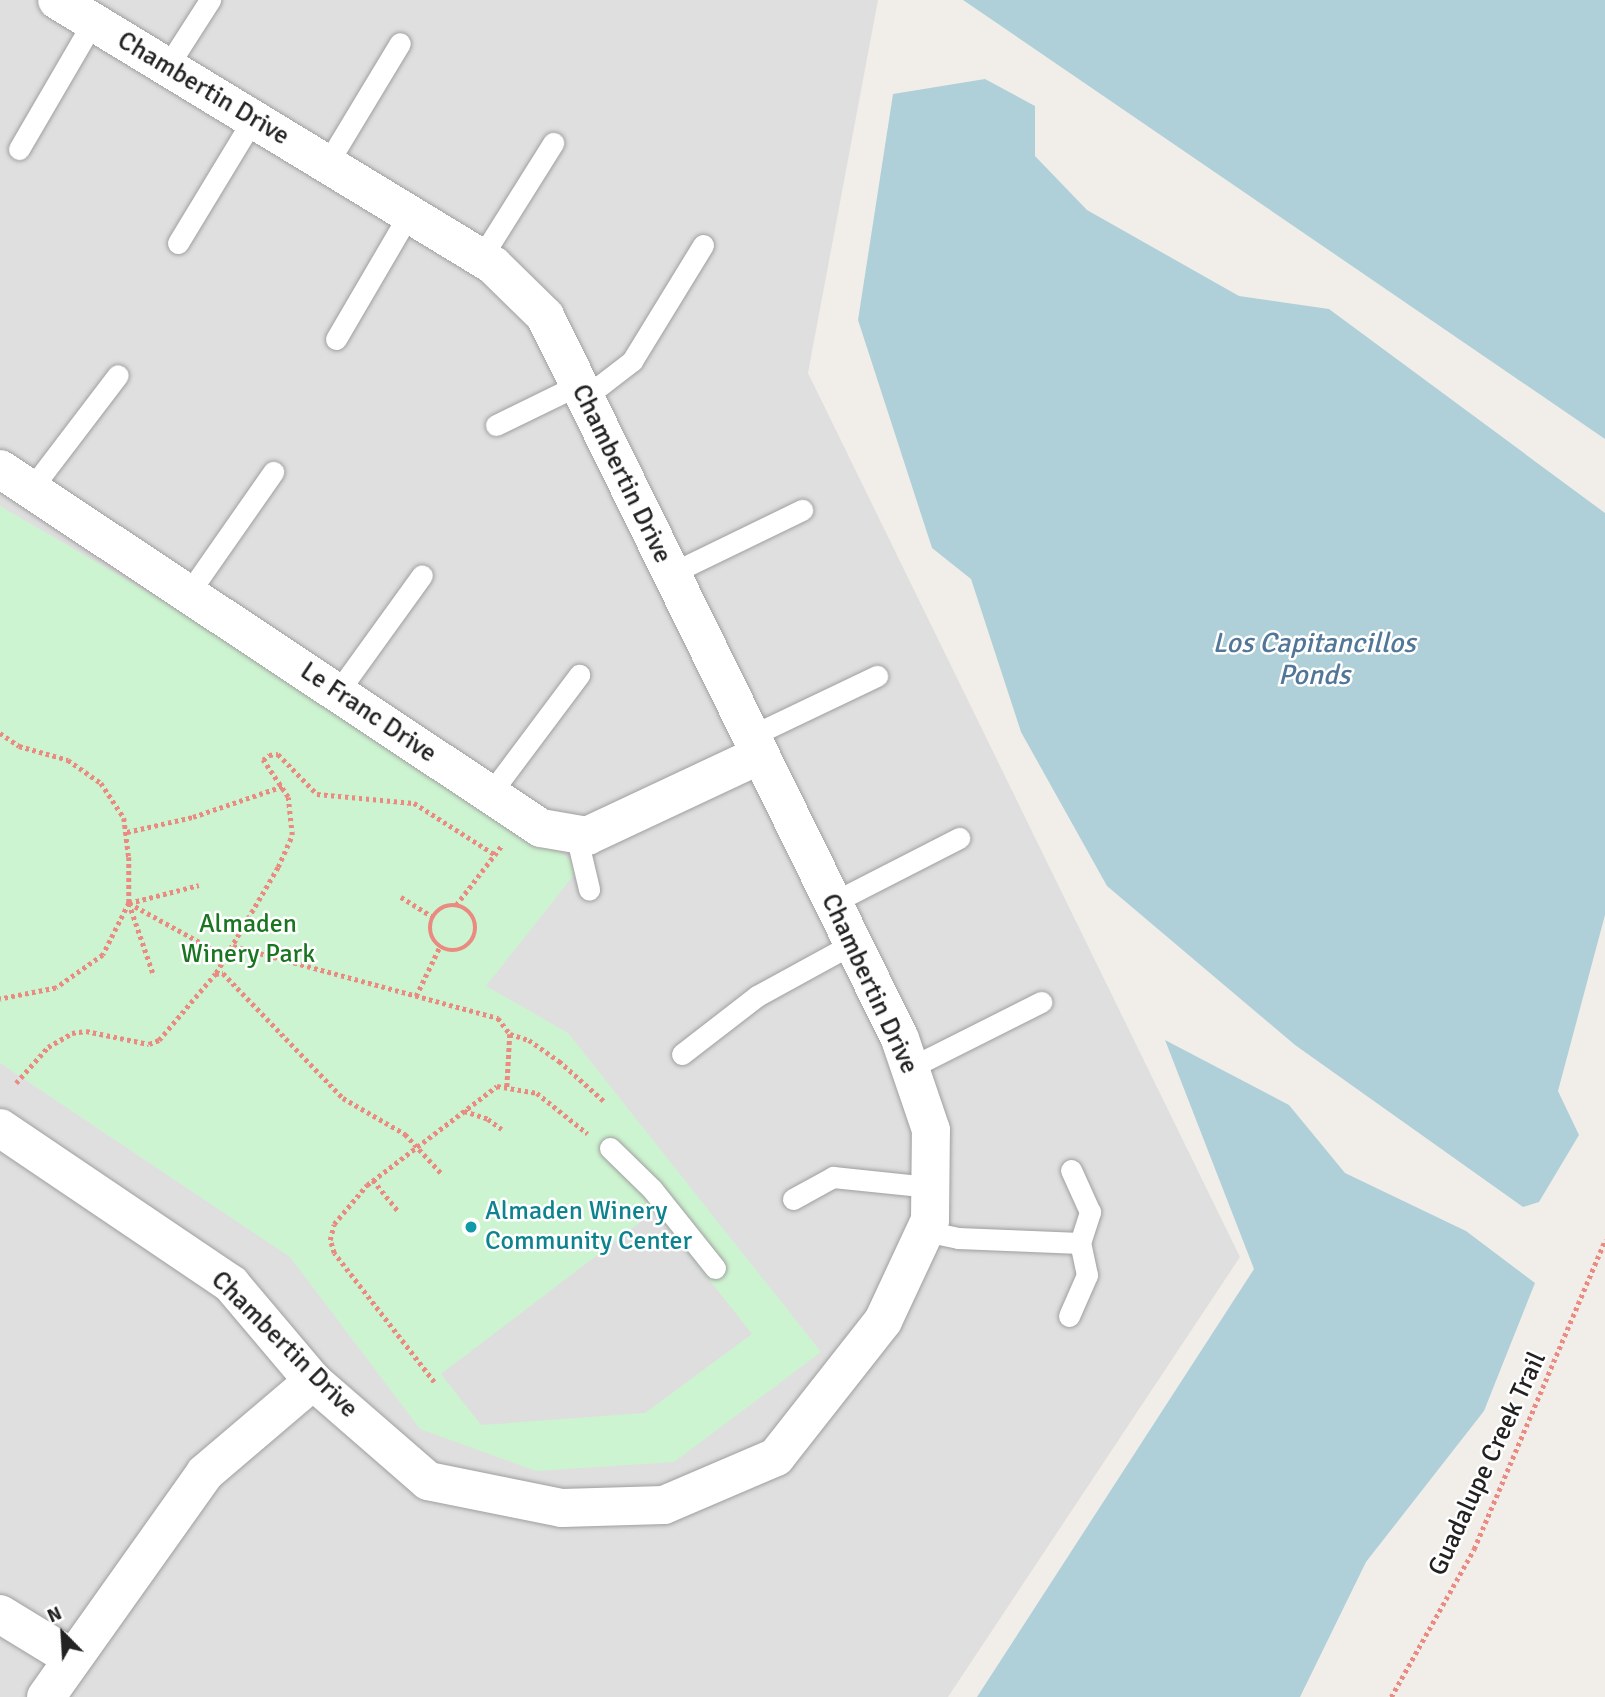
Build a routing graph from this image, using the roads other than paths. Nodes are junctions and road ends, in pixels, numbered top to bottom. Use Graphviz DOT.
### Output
graph roads {
  1 [pos="57,0"];
  2 [pos="210,0"];
  3 [pos="93,22"];
  4 [pos="400,43"];
  5 [pos="167,67"];
  6 [pos="253,119"];
  7 [pos="553,143"];
  8 [pos="19,149"];
  9 [pos="327,164"];
  10 [pos="409,214"];
  11 [pos="178,243"];
  12 [pos="703,245"];
  13 [pos="481,258"];
  14 [pos="336,339"];
  15 [pos="118,375"];
  16 [pos="581,391"];
  17 [pos="496,425"];
  18 [pos="273,472"];
  19 [pos="15,479"];
  20 [pos="802,510"];
  21 [pos="670,574"];
  22 [pos="422,575"];
  23 [pos="188,594"];
  24 [pos="579,675"];
  25 [pos="877,676"];
  26 [pos="337,693"];
  27 [pos="753,747"];
  28 [pos="490,794"];
  29 [pos="576,834"];
  30 [pos="959,838"];
  31 [pos="589,889"];
  32 [pos="832,904"];
  33 [pos="852,944"];
  34 [pos="1041,1002"];
  35 [pos="682,1054"];
  36 [pos="910,1068"];
  37 [pos="0,1128"];
  38 [pos="610,1148"];
  39 [pos="1071,1170"];
  40 [pos="930,1187"];
  41 [pos="793,1199"];
  42 [pos="925,1230"];
  43 [pos="1080,1243"];
  44 [pos="715,1268"];
  45 [pos="1069,1316"];
  46 [pos="313,1381"];
  47 [pos="0,1614"];
  48 [pos="72,1658"];
  49 [pos="46,1697"];
  1 -- 3 [label="street, Chambertin Drive"];
  2 -- 5 [label="lane"];
  3 -- 5 [label="street, Chambertin Drive"];
  3 -- 8 [label="lane"];
  4 -- 9 [label="lane"];
  5 -- 6 [label="street, Chambertin Drive"];
  6 -- 9 [label="street, Chambertin Drive"];
  6 -- 11 [label="lane"];
  7 -- 13 [label="lane"];
  9 -- 10 [label="street, Chambertin Drive"];
  10 -- 13 [label="street, Chambertin Drive"];
  10 -- 14 [label="lane"];
  12 -- 16 [label="lane"];
  13 -- 16 [label="street, Chambertin Drive"];
  15 -- 19 [label="lane"];
  16 -- 17 [label="lane"];
  16 -- 21 [label="street, Chambertin Drive"];
  18 -- 23 [label="lane"];
  19 -- 23 [label="street, Le Franc Drive"];
  20 -- 21 [label="lane"];
  21 -- 27 [label="street, Chambertin Drive"];
  22 -- 26 [label="lane"];
  23 -- 26 [label="street, Le Franc Drive"];
  24 -- 28 [label="lane"];
  25 -- 27 [label="lane"];
  26 -- 28 [label="street, Le Franc Drive"];
  27 -- 29 [label="street, Le Franc Drive"];
  27 -- 32 [label="street, Chambertin Drive"];
  28 -- 29 [label="street, Le Franc Drive"];
  29 -- 31 [label="lane"];
  30 -- 32 [label="lane"];
  32 -- 33 [label="street, Chambertin Drive"];
  33 -- 35 [label="lane"];
  33 -- 36 [label="street, Chambertin Drive"];
  34 -- 36 [label="lane"];
  36 -- 40 [label="street, Chambertin Drive"];
  37 -- 46 [label="street, Chambertin Drive"];
  38 -- 44 [label="lane"];
  39 -- 43 [label="lane"];
  40 -- 41 [label="lane"];
  40 -- 42 [label="street, Chambertin Drive"];
  42 -- 43 [label="lane"];
  42 -- 46 [label="street, Chambertin Drive"];
  43 -- 45 [label="lane"];
  46 -- 48 [label="street"];
  47 -- 48 [label="street"];
  48 -- 49 [label="street"];
}
